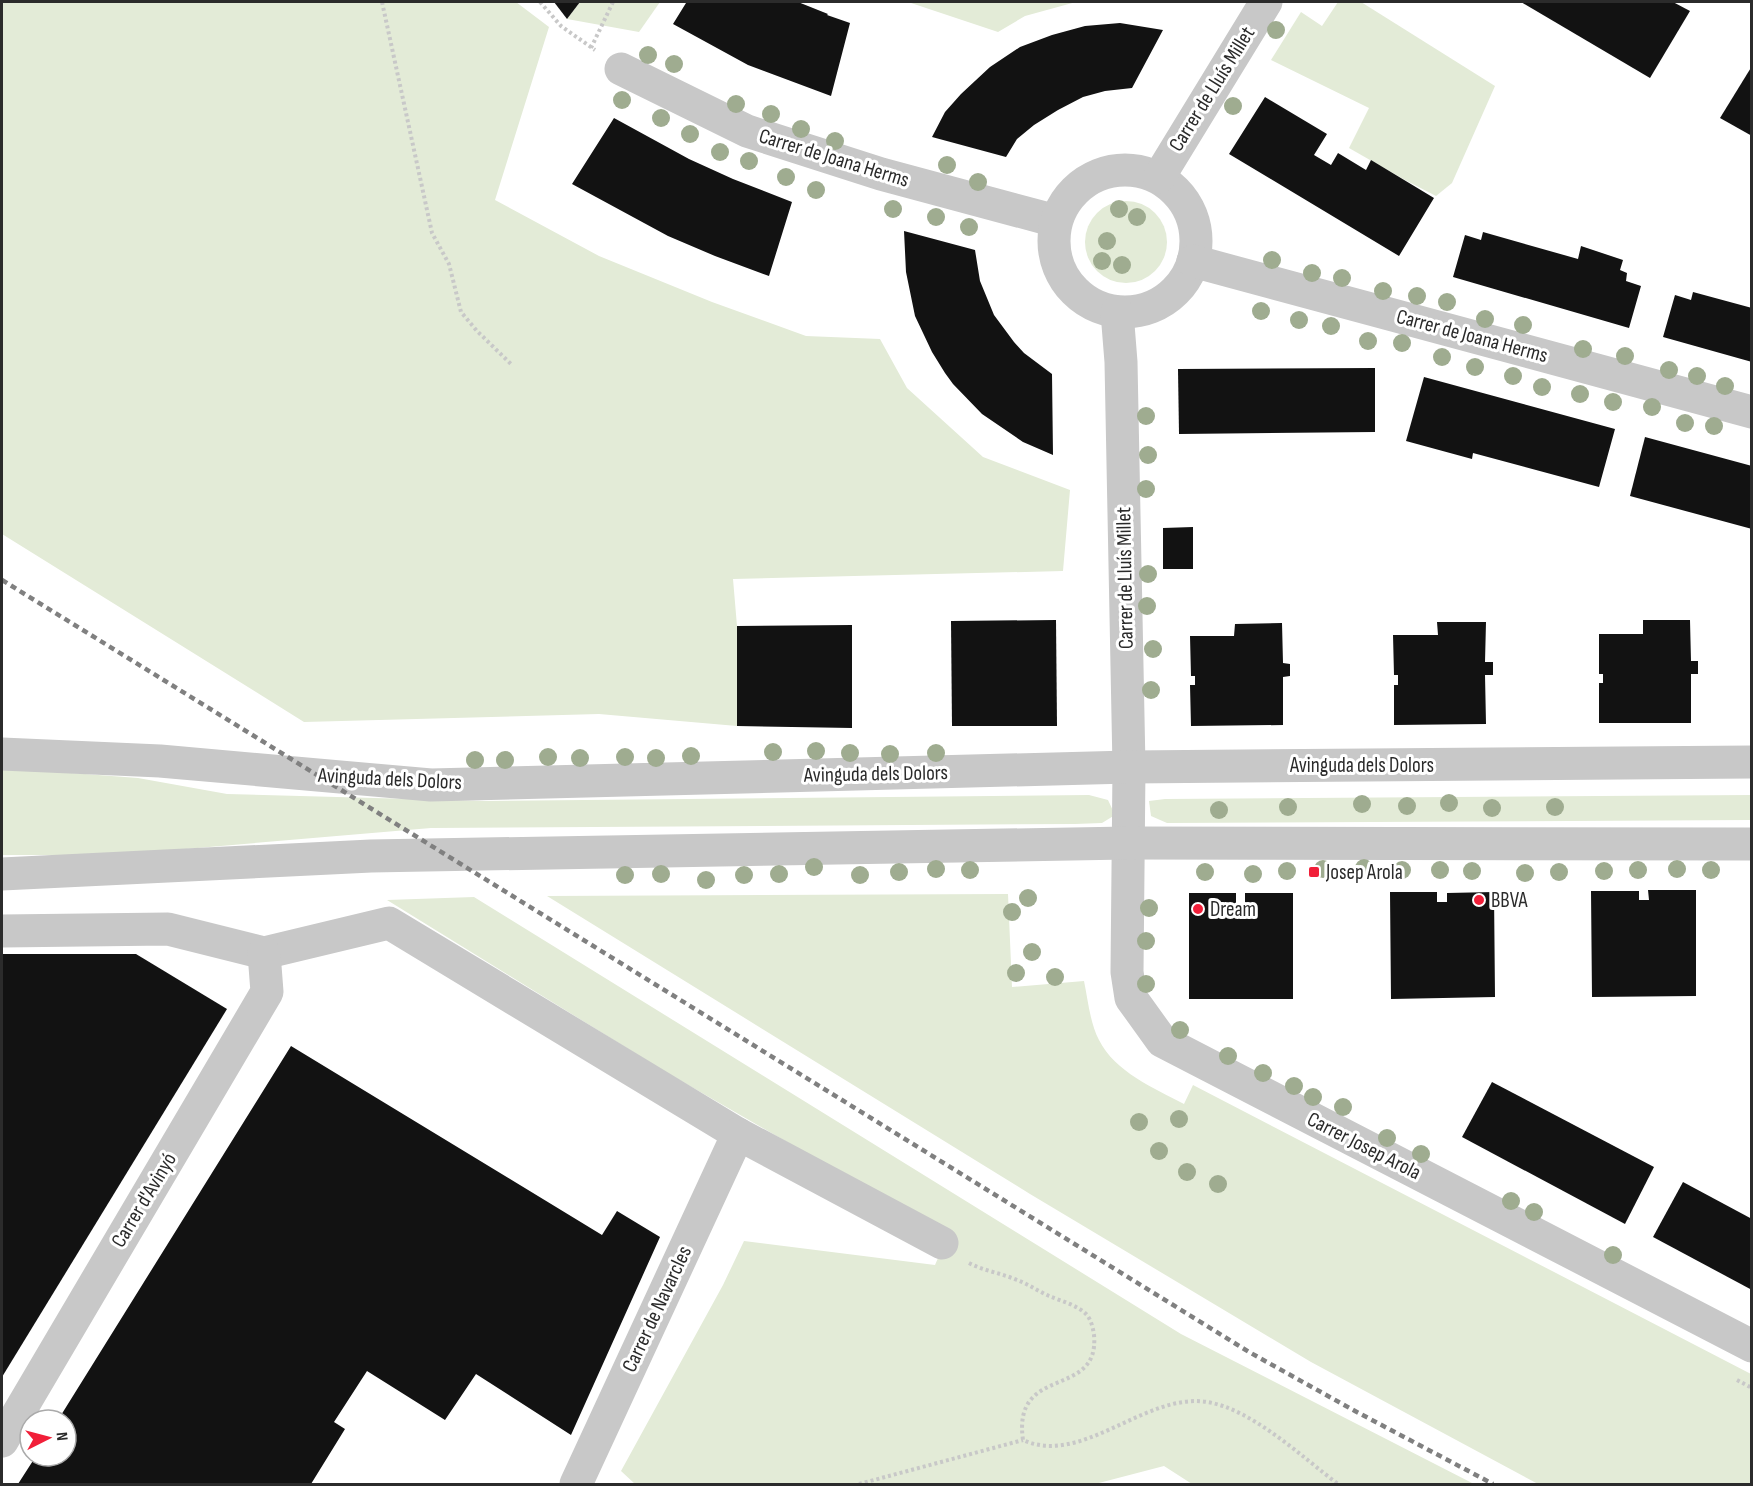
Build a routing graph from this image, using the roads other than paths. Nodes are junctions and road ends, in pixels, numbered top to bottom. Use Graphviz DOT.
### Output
graph roads {
  1 [pos="1266,2"];
  2 [pos="621,69"];
  3 [pos="1159,177"];
  4 [pos="1056,221"];
  5 [pos="1193,261"];
  6 [pos="1118,312"];
  7 [pos="1752,412"];
  8 [pos="2,754"];
  9 [pos="1752,762"];
  10 [pos="1129,767"];
  11 [pos="1127,843"];
  12 [pos="1752,844"];
  13 [pos="2,874"];
  14 [pos="2,931"];
  15 [pos="264,953"];
  16 [pos="738,1134"];
  17 [pos="942,1243"];
  18 [pos="1752,1346"];
  19 [pos="2,1441"];
  20 [pos="576,1485"];
  1 -- 3 [label="street, Carrer de Lluís Millet"];
  2 -- 4 [label="street, Carrer de Joana Herms"];
  3 -- 4 [label="street"];
  3 -- 5 [label="street"];
  4 -- 6 [label="street"];
  5 -- 6 [label="street"];
  5 -- 7 [label="street, Carrer de Joana Herms"];
  6 -- 10 [label="street, Carrer de Lluís Millet"];
  8 -- 10 [label="street, Avinguda dels Dolors"];
  9 -- 10 [label="street, Avinguda dels Dolors"];
  10 -- 11 [label="street, Carrer de Lluís Millet"];
  11 -- 12 [label="street"];
  11 -- 13 [label="street"];
  11 -- 18 [label="street, Carrer Josep Arola"];
  14 -- 15 [label="street"];
  15 -- 16 [label="street"];
  15 -- 19 [label="street, Carrer d'Avinyó"];
  16 -- 17 [label="street"];
  16 -- 20 [label="street, Carrer de Navarcles"];
}
